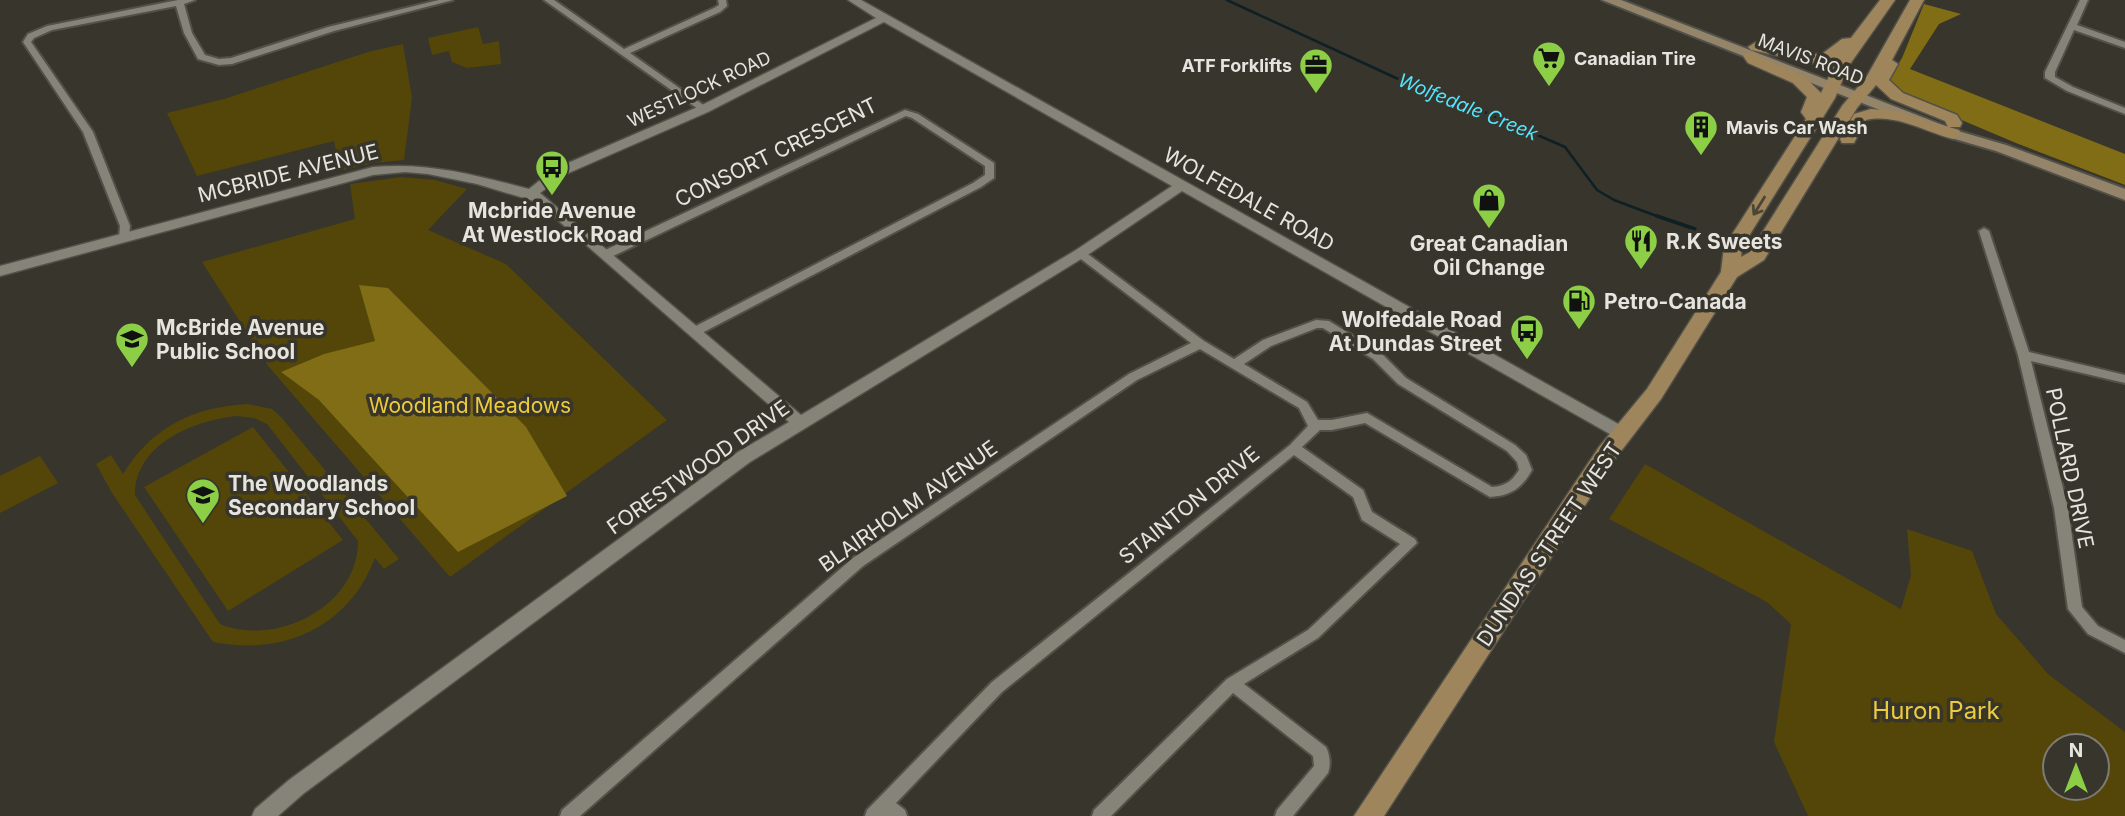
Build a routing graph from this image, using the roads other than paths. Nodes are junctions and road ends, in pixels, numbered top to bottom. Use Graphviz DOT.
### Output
graph roads {
  1 [pos="191,0"];
  2 [pos="449,0"];
  3 [pos="548,0"];
  4 [pos="722,0"];
  5 [pos="853,0"];
  6 [pos="1609,0"];
  7 [pos="1634,0"];
  8 [pos="1888,0"];
  9 [pos="1917,0"];
  10 [pos="2084,0"];
  11 [pos="179,3"];
  12 [pos="884,18"];
  13 [pos="2071,26"];
  14 [pos="1862,33"];
  15 [pos="1894,40"];
  16 [pos="2125,45"];
  17 [pos="1754,52"];
  18 [pos="623,53"];
  19 [pos="1834,82"];
  20 [pos="1861,93"];
  21 [pos="704,108"];
  22 [pos="2125,111"];
  23 [pos="1814,119"];
  24 [pos="1954,129"];
  25 [pos="1829,142"];
  26 [pos="1181,186"];
  27 [pos="531,194"];
  28 [pos="2125,195"];
  29 [pos="1984,231"];
  30 [pos="124,237"];
  31 [pos="1081,253"];
  32 [pos="605,255"];
  33 [pos="0,271"];
  34 [pos="1730,272"];
  35 [pos="696,331"];
  36 [pos="1200,344"];
  37 [pos="2024,355"];
  38 [pos="1234,365"];
  39 [pos="2125,379"];
  40 [pos="799,422"];
  41 [pos="1314,425"];
  42 [pos="1623,434"];
  43 [pos="1294,447"];
  44 [pos="2125,648"];
  45 [pos="1232,684"];
  46 [pos="885,804"];
  47 [pos="262,816"];
  48 [pos="568,816"];
  49 [pos="873,816"];
  50 [pos="899,816"];
  51 [pos="1100,816"];
  52 [pos="1283,816"];
  53 [pos="1368,816"];
  1 -- 11 [label="street"];
  2 -- 11 [label="street"];
  3 -- 18 [label="street"];
  4 -- 18 [label="street"];
  5 -- 12 [label="street, WOLFEDALE ROAD"];
  6 -- 17 [label="main road, MAVIS ROAD"];
  7 -- 17 [label="main road, MAVIS ROAD"];
  8 -- 14 [label="main road, DUNDAS STREET WEST"];
  9 -- 15 [label="main road, DUNDAS STREET WEST"];
  10 -- 13 [label="street"];
  11 -- 30 [label="street"];
  12 -- 21 [label="street, WESTLOCK ROAD"];
  12 -- 26 [label="street, WOLFEDALE ROAD"];
  13 -- 16 [label="street"];
  13 -- 22 [label="street"];
  14 -- 17 [label="main road"];
  14 -- 19 [label="main road, DUNDAS STREET WEST"];
  15 -- 20 [label="main road, DUNDAS STREET WEST"];
  15 -- 24 [label="main road"];
  17 -- 19 [label="main road, MAVIS ROAD"];
  17 -- 23 [label="main road"];
  18 -- 21 [label="street"];
  19 -- 20 [label="main road, MAVIS ROAD"];
  19 -- 23 [label="main road, DUNDAS STREET WEST"];
  20 -- 24 [label="main road, MAVIS ROAD"];
  20 -- 25 [label="main road, DUNDAS STREET WEST"];
  21 -- 27 [label="street, WESTLOCK ROAD"];
  23 -- 34 [label="main road, DUNDAS STREET WEST, one-way"];
  24 -- 25 [label="main road"];
  24 -- 28 [label="main road, MAVIS ROAD"];
  25 -- 34 [label="main road, DUNDAS STREET WEST"];
  26 -- 31 [label="street, FORESTWOOD DRIVE"];
  26 -- 42 [label="street, WOLFEDALE ROAD"];
  27 -- 30 [label="street, MCBRIDE AVENUE"];
  27 -- 32 [label="street, MCBRIDE AVENUE"];
  29 -- 37 [label="street, POLLARD DRIVE"];
  30 -- 33 [label="street, MCBRIDE AVENUE"];
  31 -- 36 [label="street"];
  31 -- 40 [label="street, FORESTWOOD DRIVE"];
  32 -- 35 [label="street, MCBRIDE AVENUE"];
  32 -- 35 [label="street, CONSORT CRESCENT"];
  34 -- 42 [label="main road, DUNDAS STREET WEST"];
  35 -- 40 [label="street, MCBRIDE AVENUE"];
  36 -- 38 [label="street"];
  36 -- 48 [label="street, BLAIRHOLM AVENUE"];
  37 -- 39 [label="street"];
  37 -- 44 [label="street, POLLARD DRIVE"];
  38 -- 41 [label="street"];
  38 -- 41 [label="street"];
  40 -- 47 [label="street, FORESTWOOD DRIVE"];
  41 -- 43 [label="street, STAINTON DRIVE"];
  42 -- 53 [label="main road, DUNDAS STREET WEST"];
  43 -- 45 [label="street"];
  43 -- 46 [label="street, STAINTON DRIVE"];
  45 -- 51 [label="street"];
  45 -- 52 [label="street"];
  46 -- 49 [label="street, STAINTON DRIVE"];
  46 -- 50 [label="street"];
}
